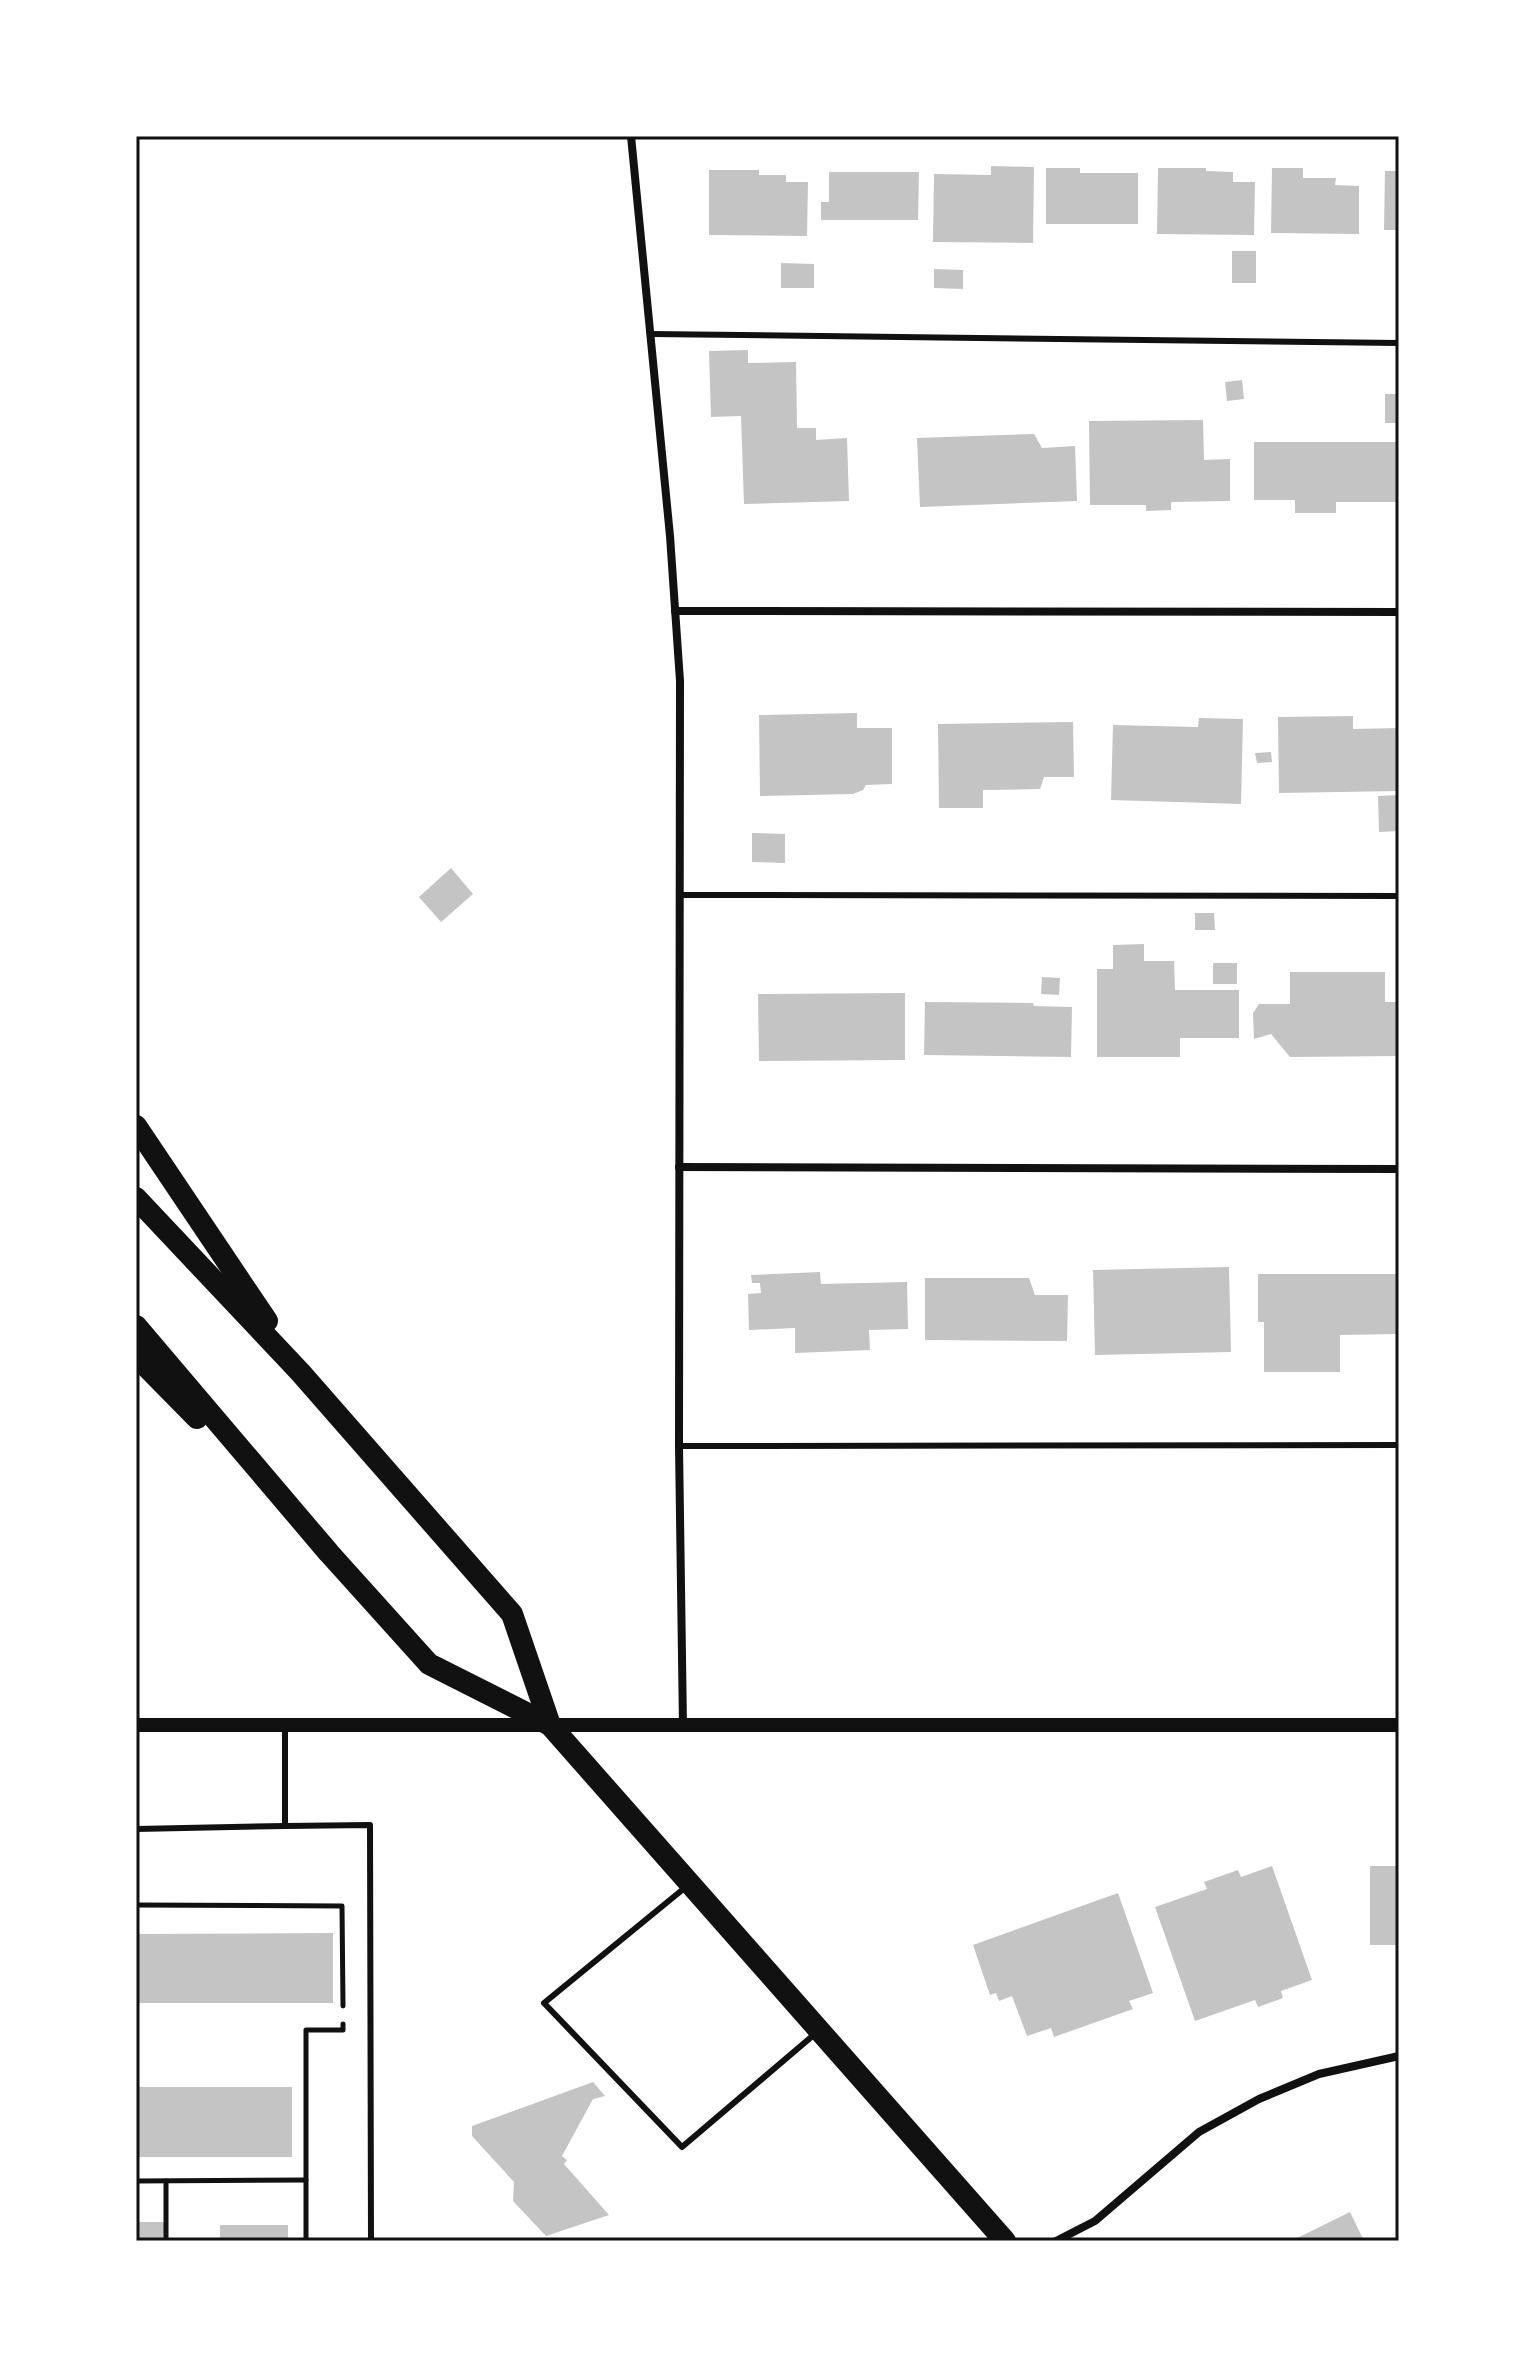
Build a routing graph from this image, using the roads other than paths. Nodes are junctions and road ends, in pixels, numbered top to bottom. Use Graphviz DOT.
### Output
graph roads {
  1 [pos="631,136"];
  2 [pos="650,334"];
  3 [pos="1399,343"];
  4 [pos="675,611"];
  5 [pos="1399,612"];
  6 [pos="680,895"];
  7 [pos="1399,896"];
  8 [pos="136,1126"];
  9 [pos="679,1167"];
  10 [pos="1399,1169"];
  11 [pos="136,1198"];
  12 [pos="136,1326"];
  13 [pos="136,1356"];
  14 [pos="300,1372"];
  15 [pos="1399,1445"];
  16 [pos="679,1446"];
  17 [pos="329,1553"];
  18 [pos="136,1725"];
  19 [pos="285,1725"];
  20 [pos="550,1725"];
  21 [pos="1399,1725"];
  22 [pos="683,1726"];
  23 [pos="285,1826"];
  24 [pos="136,1829"];
  25 [pos="690,1884"];
  26 [pos="819,2030"];
  27 [pos="1399,2056"];
  28 [pos="371,2241"];
  29 [pos="1005,2241"];
  30 [pos="1056,2241"];
  1 -- 2 [label="street"];
  2 -- 3 [label="lane"];
  2 -- 4 [label="street"];
  4 -- 5 [label="street"];
  4 -- 6 [label="street"];
  6 -- 7 [label="lane"];
  6 -- 9 [label="street"];
  8 -- 14 [label="highway"];
  9 -- 10 [label="street"];
  9 -- 16 [label="street"];
  11 -- 14 [label="highway"];
  12 -- 17 [label="highway"];
  13 -- 17 [label="highway"];
  14 -- 20 [label="highway"];
  15 -- 16 [label="lane"];
  16 -- 22 [label="street"];
  17 -- 20 [label="highway"];
  18 -- 19 [label="street"];
  19 -- 20 [label="street"];
  19 -- 23 [label="lane"];
  20 -- 22 [label="street"];
  20 -- 25 [label="highway"];
  21 -- 22 [label="street"];
  23 -- 24 [label="lane"];
  23 -- 28 [label="lane"];
  25 -- 26 [label="highway"];
  25 -- 26 [label="lane"];
  26 -- 29 [label="highway"];
  27 -- 30 [label="street"];
}
